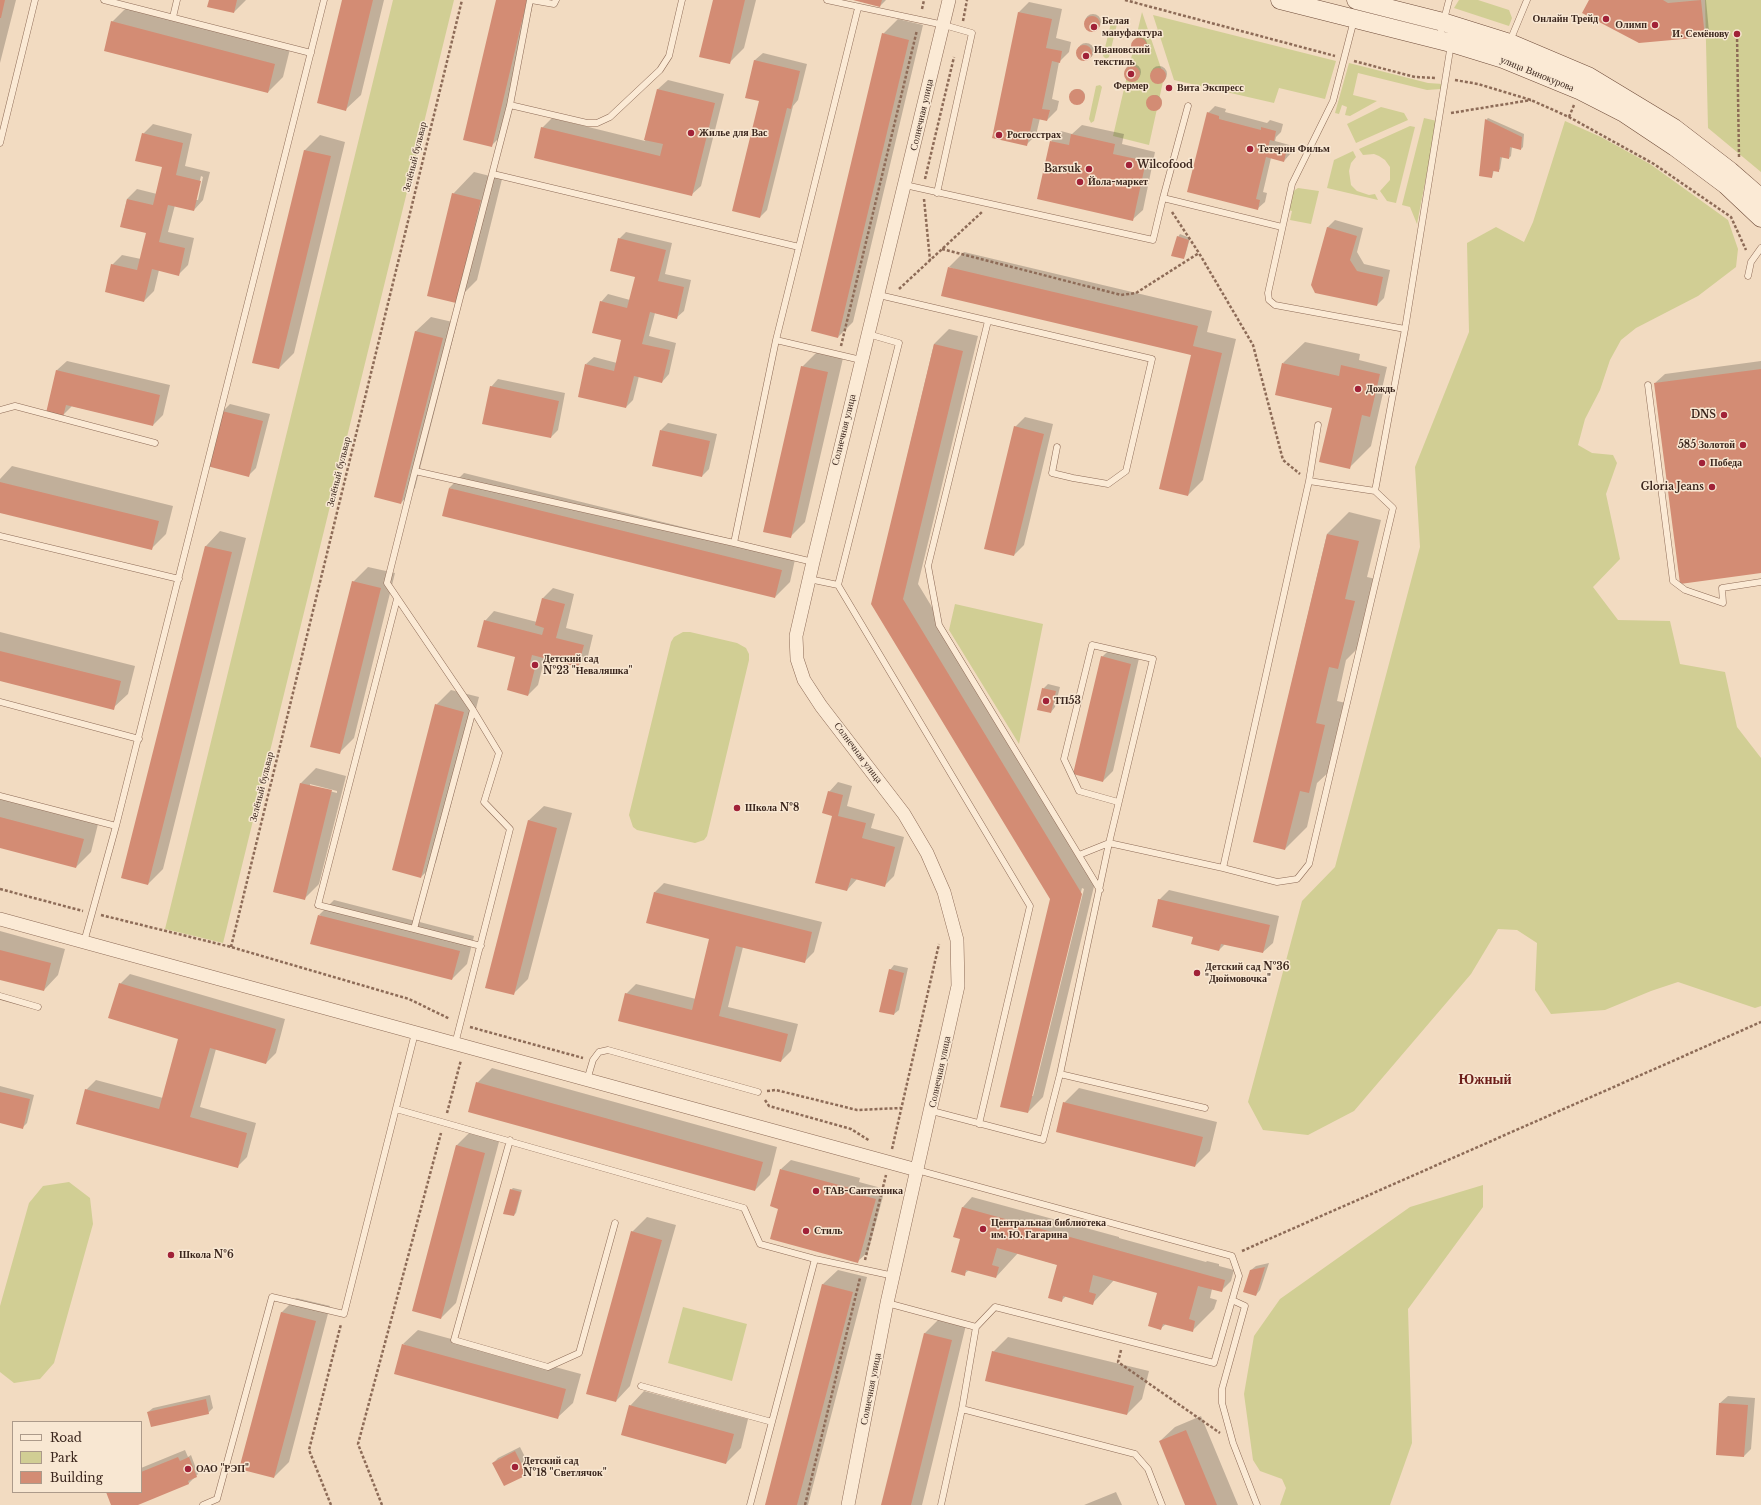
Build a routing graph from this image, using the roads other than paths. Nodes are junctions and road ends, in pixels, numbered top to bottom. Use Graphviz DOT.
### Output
graph roads {
  1 [pos="35,0"];
  2 [pos="104,0"];
  3 [pos="177,0"];
  4 [pos="324,0"];
  5 [pos="531,0"];
  6 [pos="556,0"];
  7 [pos="682,0"];
  8 [pos="826,0"];
  9 [pos="949,0"];
  10 [pos="1280,0"];
  11 [pos="1356,0"];
  12 [pos="1449,0"];
  13 [pos="1527,0"];
  14 [pos="858,8"];
  15 [pos="173,17"];
  16 [pos="1355,18"];
  17 [pos="1443,22"];
  18 [pos="944,24"];
  19 [pos="1445,41"];
  20 [pos="1507,51"];
  21 [pos="311,53"];
  22 [pos="510,105"];
  23 [pos="1188,106"];
  24 [pos="0,143"];
  25 [pos="493,174"];
  26 [pos="905,185"];
  27 [pos="937,193"];
  28 [pos="1163,198"];
  29 [pos="1761,198"];
  30 [pos="1761,218"];
  31 [pos="1282,227"];
  32 [pos="799,248"];
  33 [pos="1761,248"];
  34 [pos="1748,276"];
  35 [pos="884,296"];
  36 [pos="988,321"];
  37 [pos="1405,329"];
  38 [pos="868,334"];
  39 [pos="776,340"];
  40 [pos="861,360"];
  41 [pos="1648,385"];
  42 [pos="0,410"];
  43 [pos="1318,425"];
  44 [pos="156,443"];
  45 [pos="1057,447"];
  46 [pos="415,471"];
  47 [pos="1309,481"];
  48 [pos="1375,491"];
  49 [pos="0,536"];
  50 [pos="734,543"];
  51 [pos="812,562"];
  52 [pos="179,579"];
  53 [pos="809,579"];
  54 [pos="1761,582"];
  55 [pos="838,585"];
  56 [pos="397,598"];
  57 [pos="0,702"];
  58 [pos="473,710"];
  59 [pos="139,739"];
  60 [pos="0,796"];
  61 [pos="1118,802"];
  62 [pos="116,826"];
  63 [pos="1108,844"];
  64 [pos="1079,855"];
  65 [pos="1223,868"];
  66 [pos="1100,890"];
  67 [pos="0,919"];
  68 [pos="414,929"];
  69 [pos="84,942"];
  70 [pos="481,946"];
  71 [pos="0,996"];
  72 [pos="38,1007"];
  73 [pos="415,1033"];
  74 [pos="460,1045"];
  75 [pos="1060,1074"];
  76 [pos="587,1080"];
  77 [pos="758,1092"];
  78 [pos="1205,1108"];
  79 [pos="396,1109"];
  80 [pos="932,1111"];
  81 [pos="979,1124"];
  82 [pos="510,1140"];
  83 [pos="917,1170"];
  84 [pos="615,1223"];
  85 [pos="815,1259"];
  86 [pos="894,1276"];
  87 [pos="1232,1300"];
  88 [pos="887,1303"];
  89 [pos="976,1326"];
  90 [pos="641,1386"];
  91 [pos="962,1409"];
  92 [pos="772,1422"];
  93 [pos="203,1505"];
  94 [pos="750,1505"];
  95 [pos="848,1505"];
  96 [pos="941,1505"];
  97 [pos="1162,1505"];
  98 [pos="1257,1505"];
  1 -- 24 [label="lane"];
  2 -- 15 [label="lane"];
  3 -- 15 [label="lane"];
  4 -- 21 [label="lane"];
  5 -- 6 [label="lane"];
  5 -- 22 [label="lane"];
  7 -- 22 [label="lane"];
  8 -- 14 [label="lane"];
  9 -- 18 [label="street, Солнечная улица"];
  10 -- 16 [label="main road, улица Винокурова"];
  11 -- 17 [label="main road, улица Винокурова"];
  12 -- 17 [label="lane"];
  13 -- 20 [label="lane"];
  14 -- 18 [label="lane"];
  14 -- 32 [label="lane"];
  15 -- 21 [label="lane"];
  16 -- 19 [label="main road, улица Винокурова"];
  16 -- 31 [label="lane"];
  17 -- 19 [label="lane"];
  17 -- 20 [label="main road, улица Винокурова"];
  18 -- 26 [label="street, Солнечная улица"];
  18 -- 27 [label="lane"];
  19 -- 20 [label="main road, улица Винокурова"];
  19 -- 37 [label="lane"];
  20 -- 29 [label="main road, улица Винокурова"];
  20 -- 30 [label="main road, улица Винокурова"];
  21 -- 52 [label="lane"];
  22 -- 25 [label="lane"];
  23 -- 28 [label="lane"];
  25 -- 32 [label="lane"];
  25 -- 46 [label="lane"];
  26 -- 27 [label="lane"];
  26 -- 35 [label="street, Солнечная улица"];
  27 -- 28 [label="lane"];
  28 -- 31 [label="lane"];
  31 -- 37 [label="lane"];
  32 -- 39 [label="lane"];
  33 -- 34 [label="lane"];
  35 -- 36 [label="lane"];
  35 -- 38 [label="street, Солнечная улица"];
  36 -- 45 [label="lane"];
  36 -- 64 [label="lane"];
  37 -- 48 [label="lane"];
  38 -- 40 [label="street, Солнечная улица"];
  38 -- 55 [label="lane"];
  39 -- 40 [label="lane"];
  39 -- 50 [label="lane"];
  40 -- 51 [label="street, Солнечная улица"];
  41 -- 54 [label="lane"];
  42 -- 44 [label="lane"];
  43 -- 47 [label="lane"];
  46 -- 50 [label="lane"];
  46 -- 56 [label="lane"];
  47 -- 48 [label="lane"];
  47 -- 65 [label="lane"];
  48 -- 65 [label="lane"];
  49 -- 52 [label="lane"];
  50 -- 51 [label="lane"];
  51 -- 53 [label="street, Солнечная улица"];
  52 -- 59 [label="lane"];
  53 -- 55 [label="lane"];
  53 -- 80 [label="street, Солнечная улица"];
  55 -- 81 [label="lane"];
  56 -- 58 [label="lane"];
  56 -- 68 [label="lane"];
  57 -- 59 [label="lane"];
  58 -- 68 [label="lane"];
  58 -- 70 [label="lane"];
  59 -- 62 [label="lane"];
  60 -- 62 [label="lane"];
  61 -- 61 [label="lane"];
  61 -- 63 [label="lane"];
  62 -- 69 [label="lane"];
  63 -- 64 [label="lane"];
  63 -- 65 [label="lane"];
  63 -- 66 [label="lane"];
  64 -- 66 [label="lane"];
  66 -- 75 [label="lane"];
  67 -- 69 [label="street"];
  68 -- 70 [label="lane"];
  69 -- 73 [label="street"];
  70 -- 74 [label="lane"];
  71 -- 72 [label="lane"];
  73 -- 74 [label="street"];
  73 -- 79 [label="lane"];
  74 -- 76 [label="street"];
  75 -- 78 [label="lane"];
  75 -- 81 [label="lane"];
  76 -- 77 [label="lane"];
  76 -- 83 [label="street"];
  79 -- 82 [label="lane"];
  79 -- 93 [label="lane"];
  80 -- 81 [label="lane"];
  80 -- 83 [label="street, Солнечная улица"];
  82 -- 84 [label="lane"];
  82 -- 85 [label="lane"];
  83 -- 86 [label="street, Солнечная улица"];
  83 -- 87 [label="lane"];
  85 -- 86 [label="lane"];
  85 -- 92 [label="lane"];
  86 -- 88 [label="street, Солнечная улица"];
  87 -- 89 [label="lane"];
  87 -- 98 [label="lane"];
  88 -- 89 [label="lane"];
  88 -- 95 [label="street, Солнечная улица"];
  89 -- 91 [label="lane"];
  90 -- 92 [label="lane"];
  91 -- 96 [label="lane"];
  91 -- 97 [label="lane"];
  92 -- 94 [label="lane"];
}
